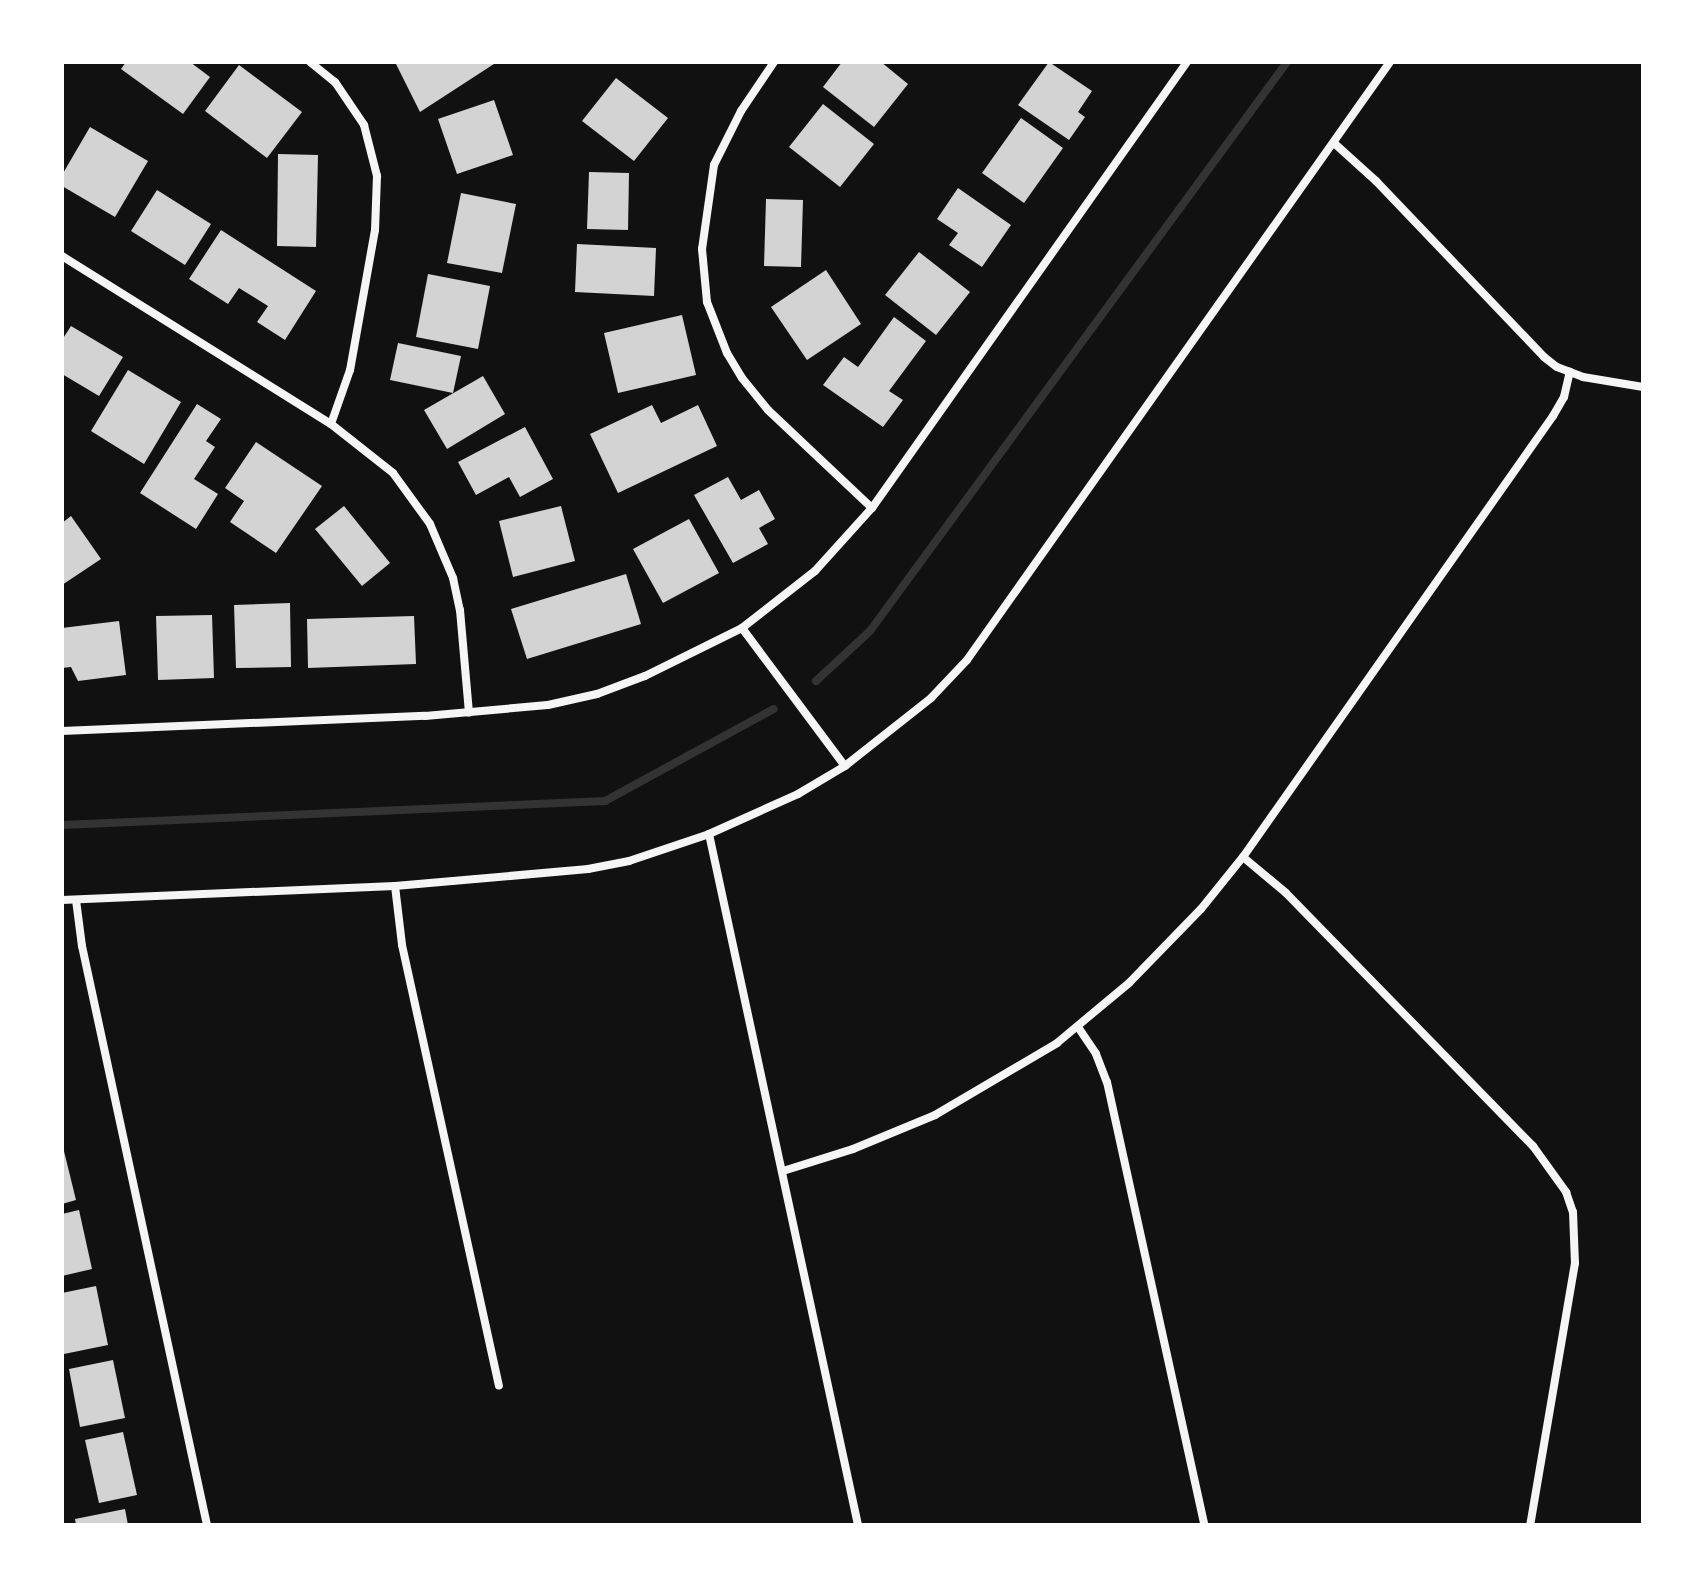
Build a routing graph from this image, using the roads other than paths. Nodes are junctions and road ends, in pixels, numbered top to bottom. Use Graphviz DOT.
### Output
graph roads {
  1 [pos="310,62"];
  2 [pos="774,62"];
  3 [pos="1187,62"];
  4 [pos="1390,62"];
  5 [pos="1334,143"];
  6 [pos="62,256"];
  7 [pos="1570,372"];
  8 [pos="1643,387"];
  9 [pos="331,424"];
  10 [pos="872,508"];
  11 [pos="742,628"];
  12 [pos="469,713"];
  13 [pos="62,731"];
  14 [pos="845,766"];
  15 [pos="709,834"];
  16 [pos="1243,857"];
  17 [pos="395,886"];
  18 [pos="62,900"];
  19 [pos="76,900"];
  20 [pos="1078,1027"];
  21 [pos="783,1171"];
  22 [pos="499,1385"];
  23 [pos="207,1525"];
  24 [pos="858,1525"];
  25 [pos="1204,1525"];
  26 [pos="1530,1525"];
  1 -- 9 [label="street"];
  2 -- 10 [label="street"];
  3 -- 10 [label="street"];
  4 -- 5 [label="street"];
  5 -- 7 [label="street"];
  5 -- 14 [label="street"];
  6 -- 9 [label="street"];
  7 -- 8 [label="street"];
  7 -- 16 [label="street"];
  9 -- 12 [label="street"];
  10 -- 11 [label="street"];
  11 -- 12 [label="street"];
  11 -- 14 [label="street"];
  12 -- 13 [label="street"];
  14 -- 15 [label="street"];
  15 -- 17 [label="street"];
  15 -- 21 [label="street"];
  16 -- 20 [label="street"];
  16 -- 26 [label="street"];
  17 -- 19 [label="street"];
  17 -- 22 [label="street"];
  18 -- 19 [label="street"];
  19 -- 23 [label="street"];
  20 -- 21 [label="street"];
  20 -- 25 [label="street"];
  21 -- 24 [label="street"];
}
